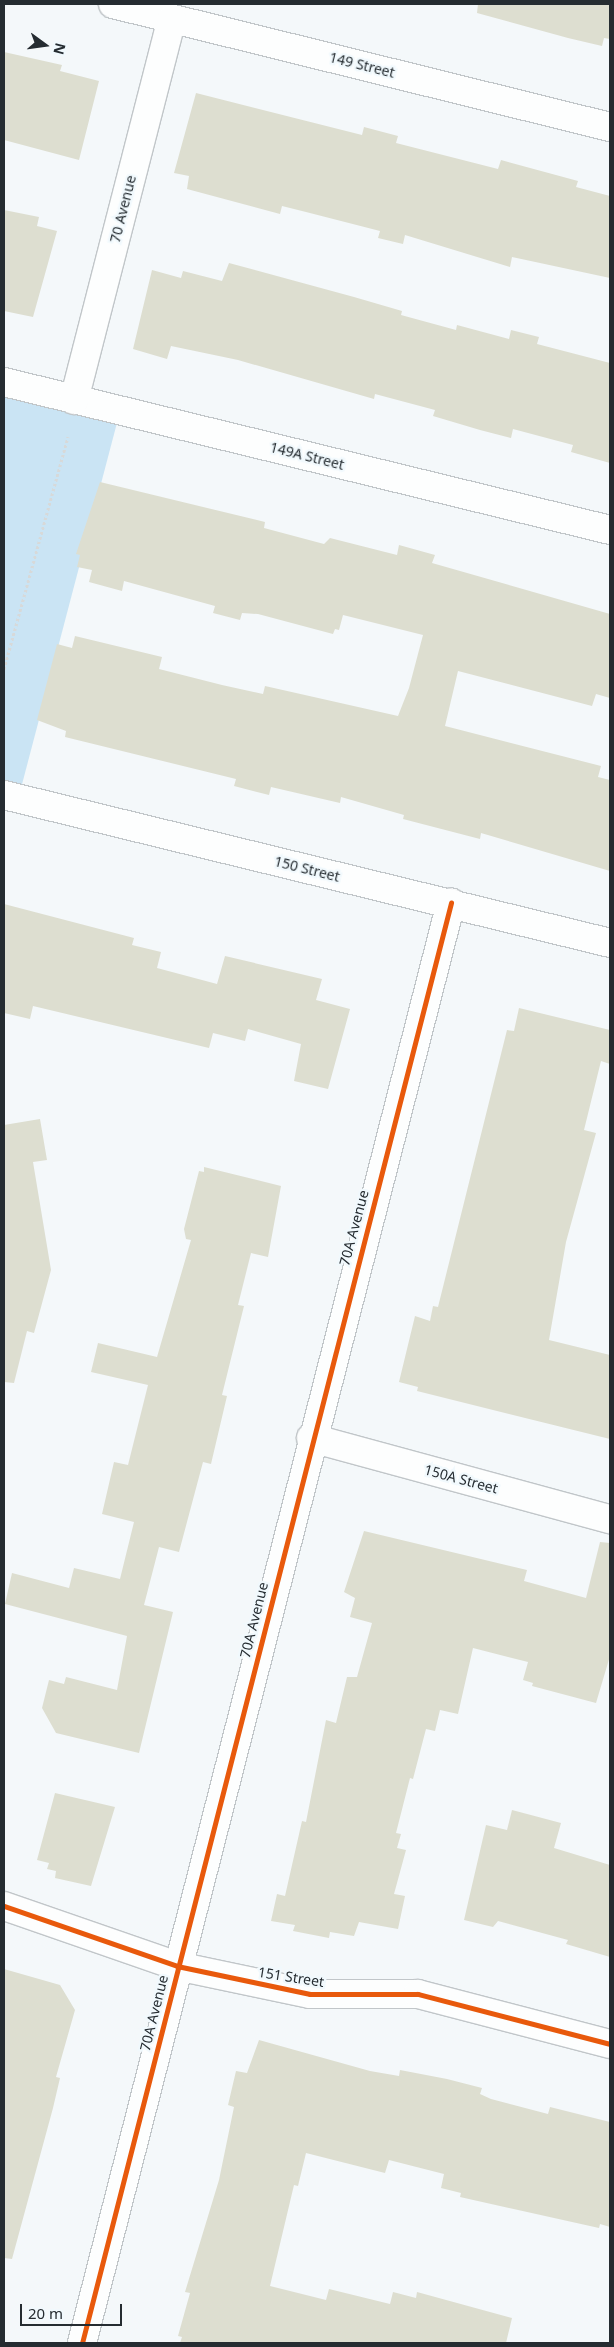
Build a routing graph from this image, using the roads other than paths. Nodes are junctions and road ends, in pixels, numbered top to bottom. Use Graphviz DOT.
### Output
graph roads {
  1 [pos="113,4"];
  2 [pos="172,18"];
  3 [pos="610,126"];
  4 [pos="4,382"];
  5 [pos="74,400"];
  6 [pos="610,530"];
  7 [pos="4,794"];
  8 [pos="450,904"];
  9 [pos="610,943"];
  10 [pos="311,1438"];
  11 [pos="610,1519"];
  12 [pos="4,1906"];
  13 [pos="177,1966"];
  14 [pos="610,2044"];
  15 [pos="82,2343"];
  1 -- 2 [label="street, 149 Street"];
  2 -- 3 [label="street, 149 Street"];
  2 -- 5 [label="street, 70 Avenue"];
  4 -- 5 [label="street, 149A Street"];
  5 -- 6 [label="street, 149A Street"];
  7 -- 8 [label="street, 150 Street"];
  8 -- 9 [label="street, 150 Street"];
  8 -- 10 [label="street, 70A Avenue"];
  10 -- 11 [label="street, 150A Street"];
  10 -- 13 [label="street, 70A Avenue"];
  12 -- 13 [label="street, 151 Street"];
  13 -- 14 [label="street, 151 Street"];
  13 -- 15 [label="street, 70A Avenue"];
}
